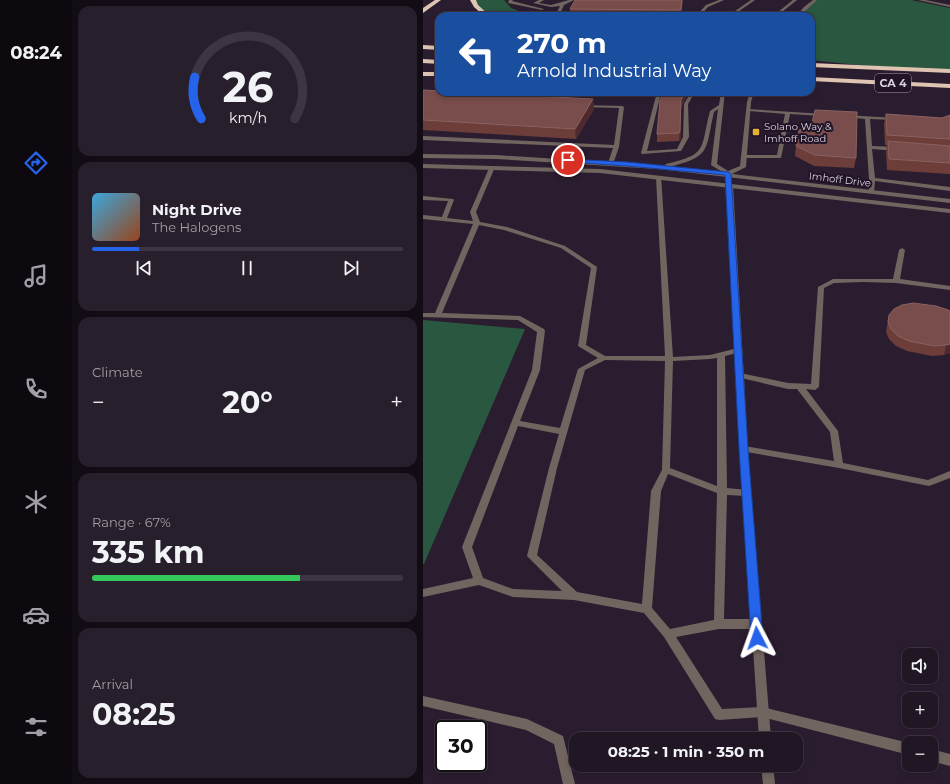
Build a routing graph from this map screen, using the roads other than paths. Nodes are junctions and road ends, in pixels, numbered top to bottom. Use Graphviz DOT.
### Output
graph roads {
  1 [pos="437,0"];
  2 [pos="473,0"];
  3 [pos="511,0"];
  4 [pos="531,0"];
  5 [pos="572,0"];
  6 [pos="722,0"];
  7 [pos="753,0"];
  8 [pos="795,0"];
  9 [pos="815,0"];
  10 [pos="919,0"];
  11 [pos="540,1"];
  12 [pos="785,2"];
  13 [pos="562,4"];
  14 [pos="551,6"];
  15 [pos="950,6"];
  16 [pos="783,8"];
  17 [pos="542,9"];
  18 [pos="423,11"];
  19 [pos="483,12"];
  20 [pos="537,12"];
  21 [pos="559,12"];
  22 [pos="702,12"];
  23 [pos="736,12"];
  24 [pos="779,12"];
  25 [pos="802,12"];
  26 [pos="423,47"];
  27 [pos="435,48"];
  28 [pos="815,60"];
  29 [pos="423,61"];
  30 [pos="435,62"];
  31 [pos="815,65"];
  32 [pos="895,69"];
  33 [pos="950,72"];
  34 [pos="423,74"];
  35 [pos="435,74"];
  36 [pos="815,80"];
  37 [pos="950,86"];
  38 [pos="658,96"];
  39 [pos="691,96"];
  40 [pos="722,96"];
  41 [pos="751,96"];
  42 [pos="574,105"];
  43 [pos="721,106"];
  44 [pos="749,110"];
  45 [pos="787,113"];
  46 [pos="827,115"];
  47 [pos="843,116"];
  48 [pos="867,117"];
  49 [pos="905,119"];
  50 [pos="423,138"];
  51 [pos="615,147"];
  52 [pos="869,147"];
  53 [pos="906,150"];
  54 [pos="423,156"];
  55 [pos="745,156"];
  56 [pos="611,163"];
  57 [pos="423,166"];
  58 [pos="492,167"];
  59 [pos="658,167"];
  60 [pos="728,174"];
  61 [pos="659,177"];
  62 [pos="872,179"];
  63 [pos="730,185"];
  64 [pos="950,189"];
  65 [pos="871,192"];
  66 [pos="423,198"];
  67 [pos="950,201"];
  68 [pos="950,211"];
  69 [pos="423,217"];
  70 [pos="444,219"];
  71 [pos="477,223"];
  72 [pos="902,250"];
  73 [pos="896,281"];
  74 [pos="950,288"];
  75 [pos="423,315"];
  76 [pos="437,316"];
  77 [pos="738,350"];
  78 [pos="721,354"];
  79 [pos="604,358"];
  80 [pos="669,359"];
  81 [pos="740,375"];
  82 [pos="799,386"];
  83 [pos="515,424"];
  84 [pos="564,432"];
  85 [pos="743,449"];
  86 [pos="839,465"];
  87 [pos="666,470"];
  88 [pos="950,474"];
  89 [pos="722,491"];
  90 [pos="747,493"];
  91 [pos="479,581"];
  92 [pos="423,593"];
  93 [pos="574,596"];
  94 [pos="647,609"];
  95 [pos="719,624"];
  96 [pos="756,624"];
  97 [pos="668,634"];
  98 [pos="423,701"];
  99 [pos="762,712"];
  100 [pos="764,732"];
  101 [pos="902,747"];
  102 [pos="938,757"];
  103 [pos="950,760"];
  104 [pos="768,772"];
  105 [pos="569,784"];
  106 [pos="769,784"];
  1 -- 18 [label="highway"];
  2 -- 19 [label="highway"];
  3 -- 17 [label="street"];
  4 -- 11 [label="street"];
  5 -- 13 [label="street"];
  6 -- 22 [label="street"];
  7 -- 23 [label="street"];
  8 -- 16 [label="street"];
  9 -- 25 [label="street"];
  10 -- 15 [label="street"];
  11 -- 14 [label="street"];
  12 -- 16 [label="street"];
  13 -- 14 [label="street"];
  13 -- 21 [label="street"];
  14 -- 17 [label="street"];
  16 -- 24 [label="street"];
  17 -- 20 [label="street"];
  26 -- 27 [label="highway"];
  28 -- 32 [label="highway"];
  29 -- 30 [label="highway"];
  31 -- 32 [label="highway, CA 4"];
  32 -- 33 [label="highway, CA 4"];
  34 -- 35 [label="highway"];
  36 -- 37 [label="highway, CA 4"];
  38 -- 39 [label="street"];
  40 -- 43 [label="street"];
  41 -- 44 [label="street"];
  42 -- 51 [label="street"];
  43 -- 59 [label="street"];
  43 -- 60 [label="street"];
  44 -- 45 [label="street"];
  44 -- 55 [label="street"];
  45 -- 46 [label="street"];
  45 -- 55 [label="street"];
  47 -- 48 [label="street"];
  48 -- 49 [label="street"];
  48 -- 52 [label="street"];
  50 -- 51 [label="street"];
  51 -- 56 [label="street"];
  52 -- 53 [label="street"];
  52 -- 62 [label="street"];
  54 -- 56 [label="street, Imhoff Drive"];
  55 -- 60 [label="street"];
  56 -- 59 [label="street, Imhoff Drive"];
  57 -- 58 [label="street, Imhoff Drive"];
  58 -- 61 [label="street, Imhoff Drive"];
  58 -- 71 [label="street"];
  59 -- 60 [label="street, Imhoff Drive"];
  60 -- 63 [label="street"];
  60 -- 65 [label="street, Imhoff Drive"];
  61 -- 63 [label="street, Imhoff Drive"];
  61 -- 80 [label="street"];
  62 -- 64 [label="street"];
  62 -- 65 [label="street"];
  63 -- 68 [label="street, Imhoff Drive"];
  63 -- 77 [label="street"];
  65 -- 67 [label="street, Imhoff Drive"];
  66 -- 70 [label="street"];
  69 -- 70 [label="street"];
  70 -- 71 [label="street"];
  71 -- 76 [label="street"];
  71 -- 79 [label="street"];
  72 -- 73 [label="street"];
  73 -- 74 [label="street"];
  73 -- 82 [label="street"];
  75 -- 76 [label="street"];
  76 -- 83 [label="street"];
  77 -- 78 [label="street"];
  77 -- 81 [label="street"];
  78 -- 80 [label="street"];
  78 -- 89 [label="street"];
  79 -- 80 [label="street"];
  79 -- 84 [label="street"];
  80 -- 87 [label="street"];
  81 -- 82 [label="street"];
  81 -- 85 [label="street"];
  82 -- 86 [label="street"];
  83 -- 84 [label="street"];
  83 -- 91 [label="street"];
  84 -- 93 [label="street"];
  85 -- 86 [label="street"];
  85 -- 90 [label="street"];
  86 -- 88 [label="street"];
  87 -- 89 [label="street"];
  87 -- 94 [label="street"];
  89 -- 90 [label="street"];
  89 -- 95 [label="street"];
  90 -- 96 [label="street"];
  91 -- 92 [label="street"];
  91 -- 93 [label="street"];
  93 -- 94 [label="street"];
  94 -- 97 [label="street"];
  95 -- 96 [label="street"];
  95 -- 97 [label="street"];
  96 -- 99 [label="street"];
  97 -- 99 [label="street"];
  98 -- 105 [label="street"];
  99 -- 100 [label="street"];
  99 -- 101 [label="street"];
  102 -- 103 [label="street"];
  104 -- 106 [label="street"];
}
